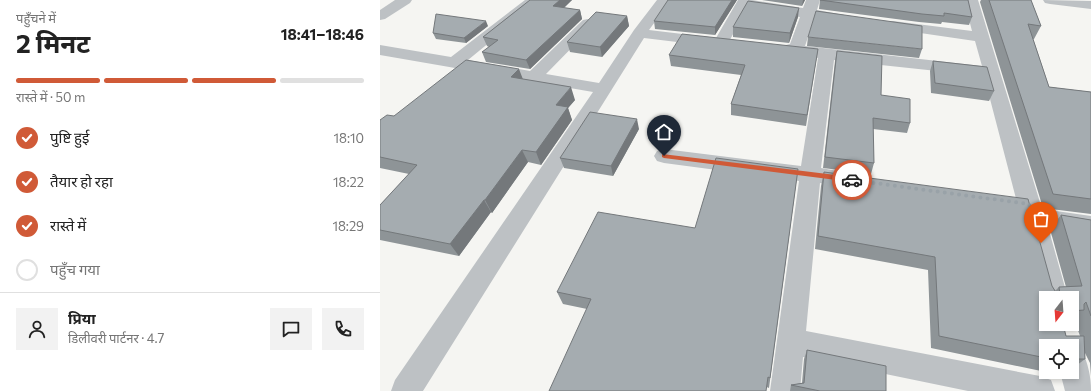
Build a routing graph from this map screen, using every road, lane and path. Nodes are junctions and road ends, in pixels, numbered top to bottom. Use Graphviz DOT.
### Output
graph roads {
  1 [pos="405,0"];
  2 [pos="534,0"];
  3 [pos="664,0"];
  4 [pos="971,0"];
  5 [pos="1050,0"];
  6 [pos="744,2"];
  7 [pos="1091,5"];
  8 [pos="811,7"];
  9 [pos="380,16"];
  10 [pos="855,20"];
  11 [pos="590,21"];
  12 [pos="879,23"];
  13 [pos="639,33"];
  14 [pos="981,37"];
  15 [pos="773,47"];
  16 [pos="796,49"];
  17 [pos="380,50"];
  18 [pos="827,54"];
  19 [pos="456,62"];
  20 [pos="992,72"];
  21 [pos="533,77"];
  22 [pos="604,89"];
  23 [pos="664,156"];
  24 [pos="810,174"];
  25 [pos="873,182"];
  26 [pos="1006,200"];
  27 [pos="1031,210"];
  28 [pos="1091,225"];
  29 [pos="1053,291"];
  30 [pos="791,341"];
  31 [pos="1077,379"];
  32 [pos="406,391"];
  33 [pos="786,391"];
  34 [pos="1040,391"];
  35 [pos="1080,391"];
  1 -- 9 [label="street"];
  2 -- 19 [label="street"];
  3 -- 13 [label="street"];
  4 -- 14 [label="street"];
  5 -- 7 [label="street"];
  6 -- 8 [label="street"];
  6 -- 13 [label="street"];
  8 -- 10 [label="street"];
  8 -- 16 [label="street"];
  11 -- 21 [label="street"];
  12 -- 14 [label="street"];
  13 -- 22 [label="street"];
  14 -- 20 [label="street"];
  15 -- 16 [label="street"];
  16 -- 18 [label="street"];
  17 -- 19 [label="street"];
  18 -- 20 [label="street"];
  18 -- 24 [label="street"];
  19 -- 21 [label="street"];
  20 -- 27 [label="street"];
  21 -- 22 [label="street"];
  22 -- 32 [label="street"];
  23 -- 24 [label="street"];
  24 -- 25 [label="street"];
  24 -- 30 [label="street"];
  26 -- 27 [label="street"];
  27 -- 28 [label="street"];
  27 -- 29 [label="street"];
  30 -- 33 [label="street"];
  30 -- 34 [label="street"];
  31 -- 35 [label="street"];
}
